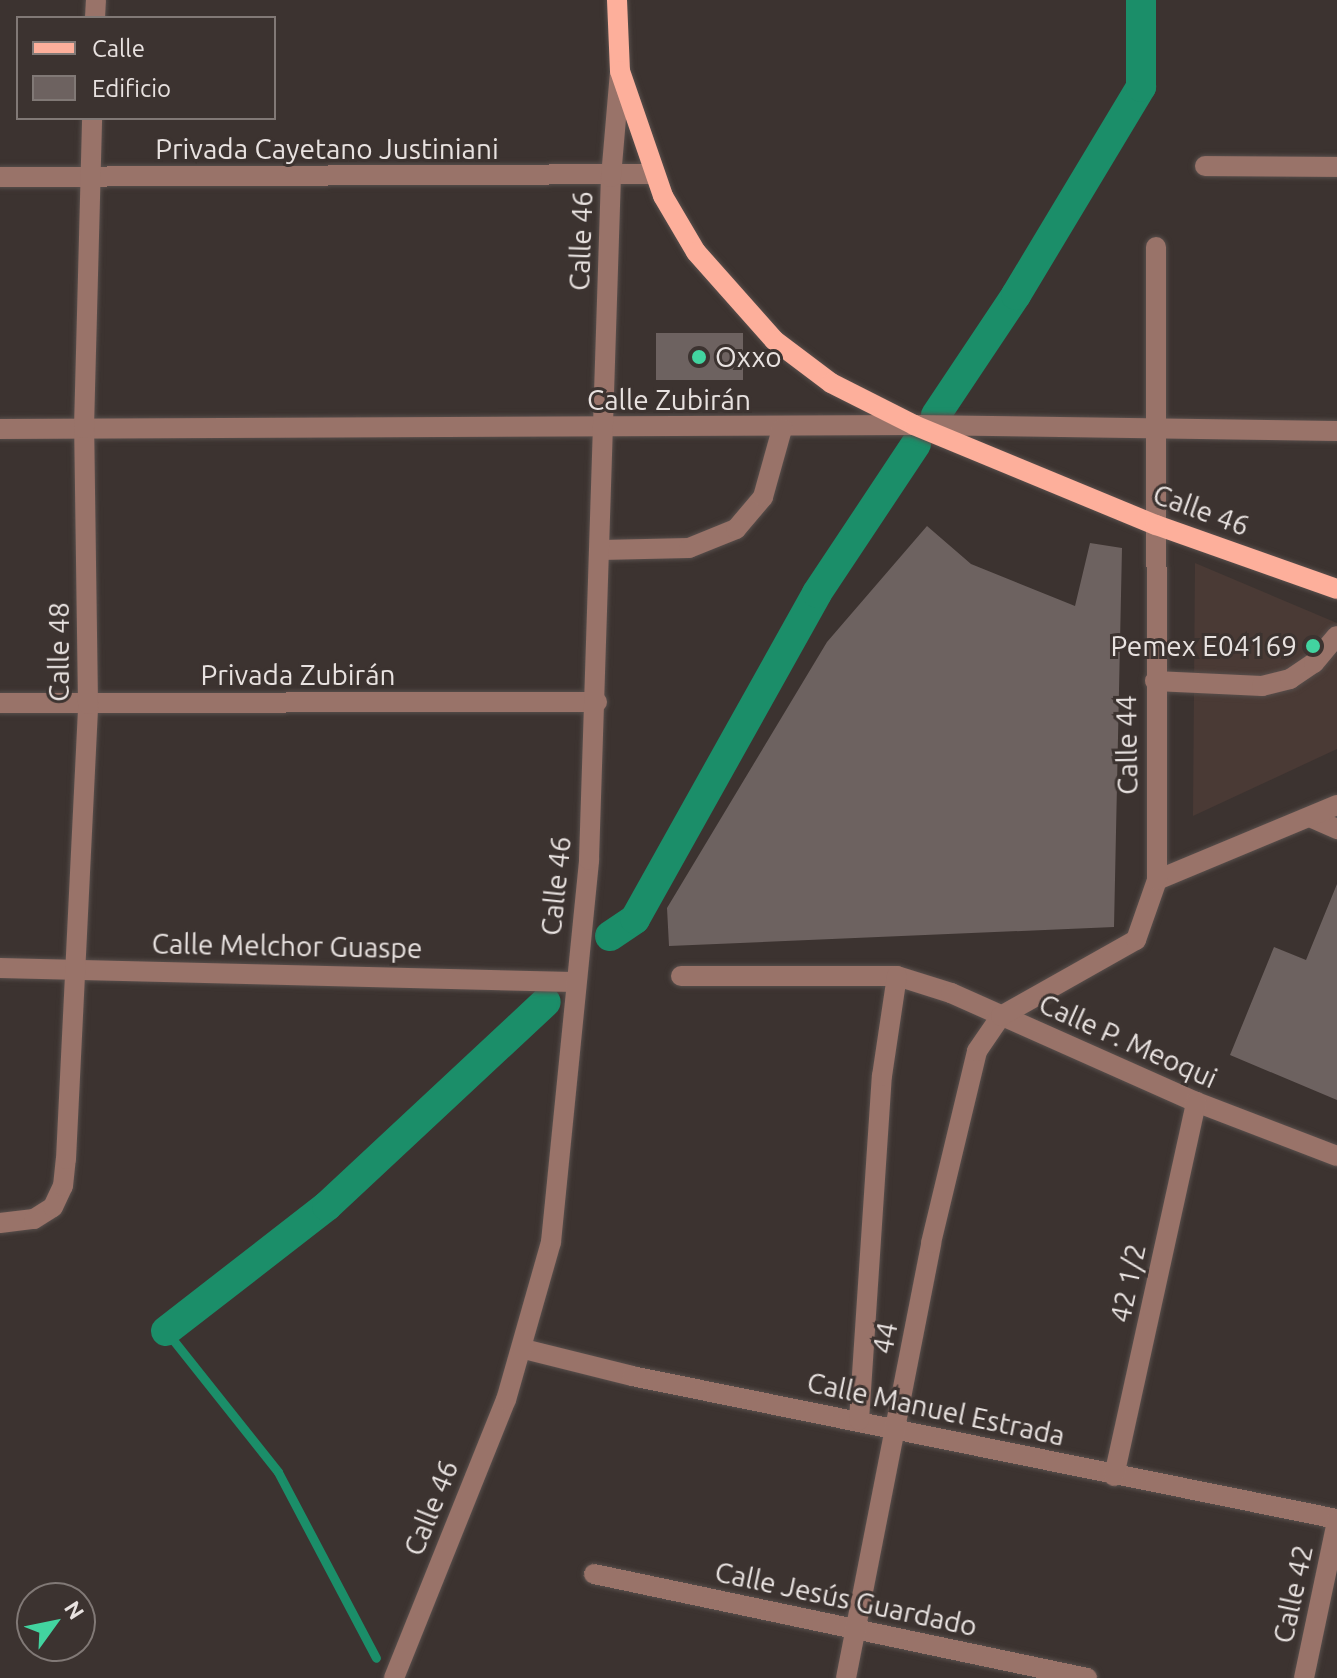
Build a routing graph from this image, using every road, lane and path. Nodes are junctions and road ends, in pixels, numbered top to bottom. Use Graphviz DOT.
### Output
graph roads {
  1 [pos="617,0"];
  2 [pos="620,71"];
  3 [pos="92,120"];
  4 [pos="1205,166"];
  5 [pos="1337,167"];
  6 [pos="653,174"];
  7 [pos="90,176"];
  8 [pos="0,177"];
  9 [pos="611,177"];
  10 [pos="1156,247"];
  11 [pos="914,425"];
  12 [pos="84,428"];
  13 [pos="603,428"];
  14 [pos="0,429"];
  15 [pos="782,429"];
  16 [pos="1158,431"];
  17 [pos="1337,431"];
  18 [pos="1156,525"];
  19 [pos="601,550"];
  20 [pos="1337,589"];
  21 [pos="1337,636"];
  22 [pos="1155,681"];
  23 [pos="597,702"];
  24 [pos="0,703"];
  25 [pos="88,704"];
  26 [pos="1337,805"];
  27 [pos="1310,817"];
  28 [pos="1337,829"];
  29 [pos="1157,880"];
  30 [pos="0,968"];
  31 [pos="76,969"];
  32 [pos="681,976"];
  33 [pos="897,976"];
  34 [pos="573,982"];
  35 [pos="1001,1016"];
  36 [pos="1196,1102"];
  37 [pos="1337,1156"];
  38 [pos="0,1223"];
  39 [pos="524,1349"];
  40 [pos="859,1420"];
  41 [pos="897,1426"];
  42 [pos="1114,1476"];
  43 [pos="1337,1520"];
  44 [pos="594,1574"];
  45 [pos="855,1629"];
  46 [pos="394,1678"];
  47 [pos="846,1678"];
  48 [pos="1087,1678"];
  49 [pos="1304,1678"];
  1 -- 2 [label="main road, Calle 46"];
  2 -- 6 [label="main road, Calle 46"];
  2 -- 9 [label="street, Calle 46"];
  3 -- 7 [label="street, Calle 48"];
  4 -- 5 [label="street"];
  6 -- 9 [label="street, Privada Cayetano Justiniani"];
  6 -- 11 [label="main road, Calle 46"];
  7 -- 8 [label="street, Privada Cayetano Justiniani"];
  7 -- 9 [label="street, Privada Cayetano Justiniani"];
  7 -- 12 [label="street, Calle 48"];
  9 -- 13 [label="street, Calle 46"];
  10 -- 16 [label="street, Calle 44"];
  11 -- 15 [label="street, Calle Zubirán"];
  11 -- 16 [label="street, Calle Zubirán"];
  11 -- 18 [label="main road, Calle 46"];
  12 -- 13 [label="street, Calle Zubirán"];
  12 -- 14 [label="street, Calle Zubirán"];
  12 -- 25 [label="street, Calle 48"];
  13 -- 15 [label="street, Calle Zubirán"];
  13 -- 19 [label="street, Calle 46"];
  15 -- 19 [label="street"];
  16 -- 17 [label="street, Calle Zubirán"];
  16 -- 18 [label="street, Calle 44"];
  18 -- 20 [label="main road, Calle 46"];
  18 -- 22 [label="street, Calle 44"];
  19 -- 23 [label="street, Calle 46"];
  21 -- 22 [label="street"];
  22 -- 29 [label="street, Calle 44"];
  23 -- 25 [label="street, Privada Zubirán"];
  23 -- 34 [label="street, Calle 46"];
  24 -- 25 [label="street, Privada Zubirán"];
  25 -- 31 [label="street, Calle 48"];
  26 -- 27 [label="street"];
  27 -- 28 [label="street"];
  27 -- 29 [label="street"];
  29 -- 35 [label="street, Calle 44"];
  30 -- 31 [label="street, Calle Melchor Guaspe"];
  31 -- 34 [label="street, Calle Melchor Guaspe"];
  31 -- 38 [label="street, Calle 48"];
  32 -- 33 [label="street"];
  33 -- 35 [label="street, Calle P. Meoqui"];
  33 -- 40 [label="street"];
  34 -- 39 [label="street, Calle 46"];
  35 -- 36 [label="street, Calle P. Meoqui"];
  35 -- 41 [label="street, 44"];
  36 -- 37 [label="street, Calle P. Meoqui"];
  36 -- 42 [label="street, 42 1/2"];
  39 -- 40 [label="street, Calle Manuel Estrada"];
  39 -- 46 [label="street, Calle 46"];
  40 -- 41 [label="street, Calle Manuel Estrada"];
  41 -- 42 [label="street, Calle Manuel Estrada"];
  41 -- 45 [label="street, 44"];
  42 -- 43 [label="street, Calle Manuel Estrada"];
  43 -- 49 [label="street, Calle 42"];
  44 -- 45 [label="street, Calle Jesús Guardado"];
  45 -- 47 [label="street, 44"];
  45 -- 48 [label="street, Calle Jesús Guardado"];
}
